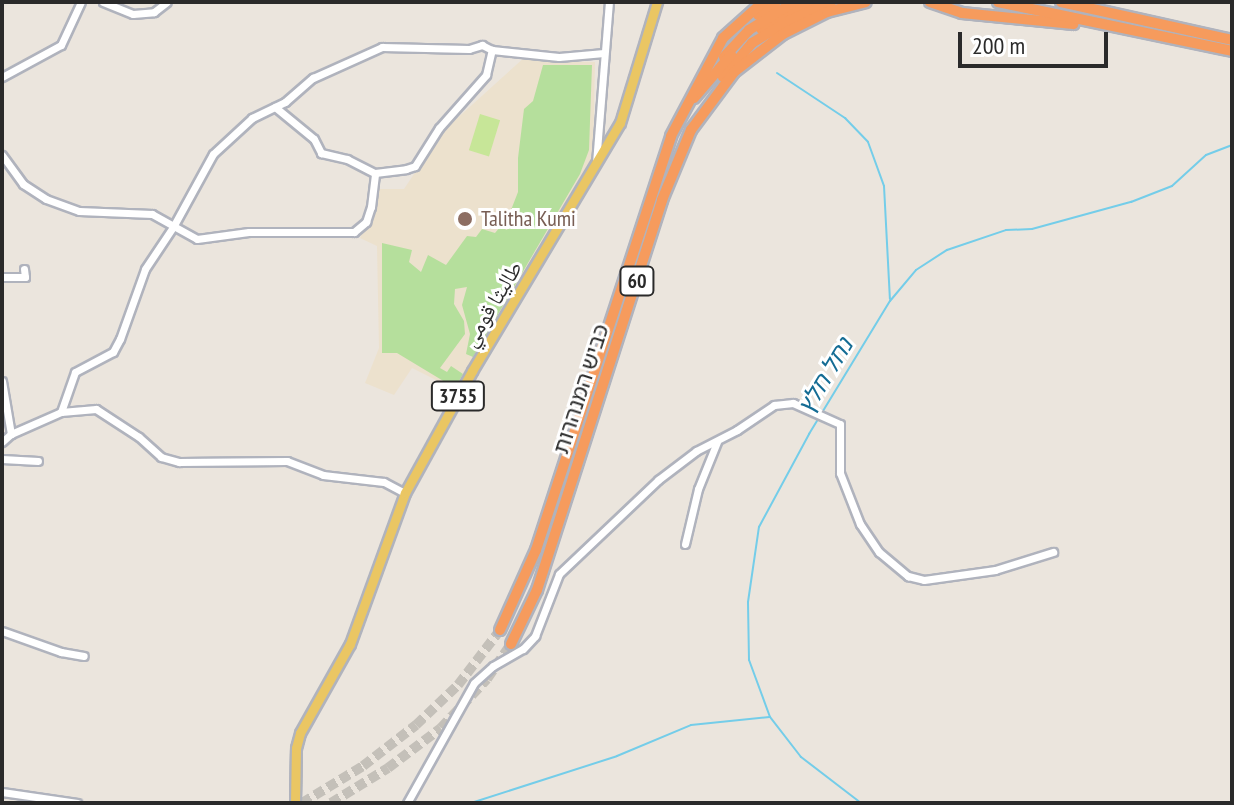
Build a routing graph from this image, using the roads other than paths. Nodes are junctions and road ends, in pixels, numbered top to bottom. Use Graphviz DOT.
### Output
graph roads {
  1 [pos="81,2"];
  2 [pos="103,2"];
  3 [pos="167,2"];
  4 [pos="609,2"];
  5 [pos="657,2"];
  6 [pos="776,2"];
  7 [pos="794,2"];
  8 [pos="812,2"];
  9 [pos="831,2"];
  10 [pos="866,2"];
  11 [pos="930,2"];
  12 [pos="998,2"];
  13 [pos="1061,2"];
  14 [pos="768,18"];
  15 [pos="1143,34"];
  16 [pos="1232,40"];
  17 [pos="492,50"];
  18 [pos="1232,51"];
  19 [pos="604,53"];
  20 [pos="2,77"];
  21 [pos="275,107"];
  22 [pos="686,107"];
  23 [pos="2,155"];
  24 [pos="597,166"];
  25 [pos="375,173"];
  26 [pos="173,227"];
  27 [pos="24,269"];
  28 [pos="2,277"];
  29 [pos="2,381"];
  30 [pos="61,412"];
  31 [pos="11,434"];
  32 [pos="2,442"];
  33 [pos="717,442"];
  34 [pos="2,459"];
  35 [pos="38,461"];
  36 [pos="405,493"];
  37 [pos="685,544"];
  38 [pos="1053,552"];
  39 [pos="500,630"];
  40 [pos="2,631"];
  41 [pos="511,644"];
  42 [pos="84,656"];
  43 [pos="2,792"];
  44 [pos="77,803"];
  45 [pos="295,803"];
  46 [pos="407,803"];
  1 -- 20 [label="street"];
  2 -- 3 [label="street"];
  4 -- 19 [label="street"];
  5 -- 24 [label="main road, طاليثا قومي / 3755"];
  6 -- 14 [label="highway, 60"];
  7 -- 14 [label="highway, 60"];
  8 -- 14 [label="highway, 60"];
  9 -- 14 [label="highway, 60"];
  10 -- 14 [label="highway, 60"];
  11 -- 15 [label="highway"];
  12 -- 15 [label="highway"];
  13 -- 16 [label="highway"];
  14 -- 22 [label="highway, 60"];
  14 -- 22 [label="highway, 60"];
  14 -- 41 [label="highway, כביש המנהרות / 60"];
  15 -- 18 [label="highway"];
  17 -- 19 [label="street"];
  17 -- 21 [label="street"];
  17 -- 25 [label="street"];
  19 -- 24 [label="street"];
  21 -- 25 [label="street"];
  21 -- 26 [label="street"];
  22 -- 39 [label="highway, כביש המנהרות / 60"];
  23 -- 26 [label="street"];
  24 -- 36 [label="main road, طاليثا قومي / 3755"];
  25 -- 26 [label="street"];
  26 -- 30 [label="street"];
  27 -- 28 [label="street"];
  29 -- 31 [label="street"];
  30 -- 31 [label="street"];
  30 -- 36 [label="street"];
  31 -- 32 [label="street"];
  33 -- 37 [label="street"];
  33 -- 38 [label="street"];
  33 -- 46 [label="street"];
  34 -- 35 [label="street"];
  36 -- 45 [label="main road, طاليثا قومي / 3755"];
  40 -- 42 [label="street"];
  43 -- 44 [label="street"];
}
